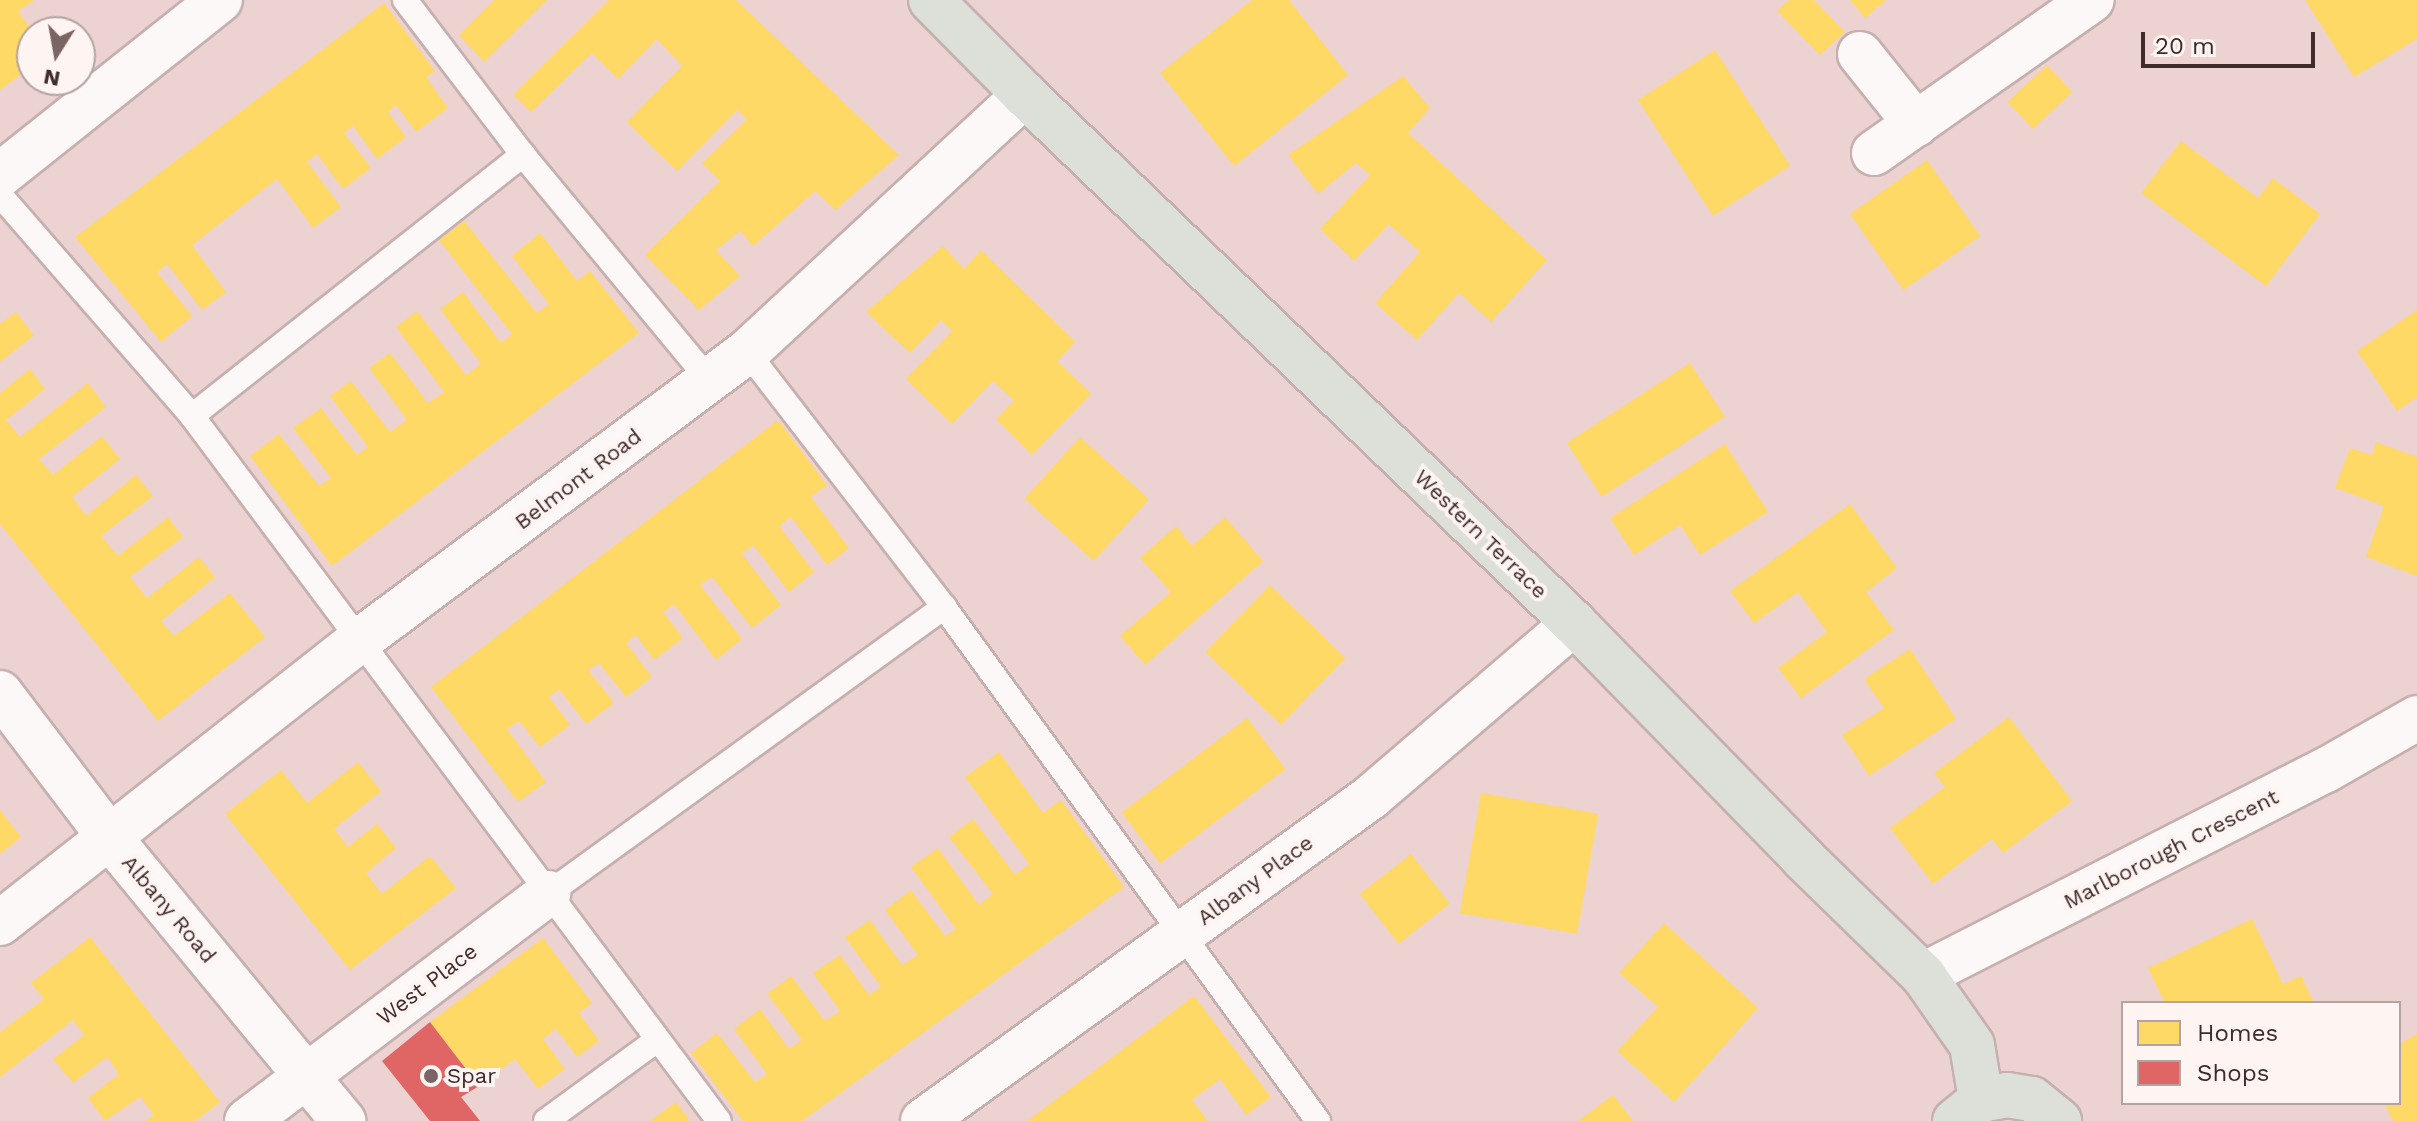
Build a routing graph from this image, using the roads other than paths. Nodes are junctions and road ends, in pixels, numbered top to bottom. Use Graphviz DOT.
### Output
graph roads {
  1 [pos="220,0"];
  2 [pos="405,0"];
  3 [pos="931,0"];
  4 [pos="2092,0"];
  5 [pos="1860,54"];
  6 [pos="1025,95"];
  7 [pos="1916,124"];
  8 [pos="1874,153"];
  9 [pos="523,155"];
  10 [pos="0,175"];
  11 [pos="0,195"];
  12 [pos="747,352"];
  13 [pos="710,381"];
  14 [pos="192,416"];
  15 [pos="944,607"];
  16 [pos="1574,623"];
  17 [pos="359,641"];
  18 [pos="0,693"];
  19 [pos="2417,718"];
  20 [pos="110,838"];
  21 [pos="549,893"];
  22 [pos="0,923"];
  23 [pos="1182,933"];
  24 [pos="1923,975"];
  25 [pos="657,1040"];
  26 [pos="306,1075"];
  27 [pos="1968,1111"];
  28 [pos="247,1121"];
  29 [pos="343,1121"];
  30 [pos="546,1121"];
  31 [pos="719,1121"];
  32 [pos="923,1121"];
  33 [pos="1318,1121"];
  34 [pos="2059,1121"];
  1 -- 10 [label="street"];
  2 -- 9 [label="lane"];
  3 -- 6 [label="main road, Western Terrace"];
  4 -- 7 [label="street"];
  5 -- 7 [label="street"];
  6 -- 12 [label="street, Belmont Road"];
  6 -- 16 [label="main road, Western Terrace"];
  7 -- 8 [label="street"];
  9 -- 13 [label="lane"];
  9 -- 14 [label="lane"];
  11 -- 14 [label="lane"];
  12 -- 13 [label="street, Belmont Road"];
  12 -- 15 [label="lane"];
  13 -- 17 [label="street, Belmont Road"];
  14 -- 17 [label="lane"];
  15 -- 21 [label="lane"];
  15 -- 23 [label="lane"];
  16 -- 23 [label="street, Albany Place"];
  16 -- 24 [label="main road, Western Terrace"];
  17 -- 20 [label="street, Belmont Road"];
  17 -- 21 [label="lane"];
  18 -- 20 [label="street, Albany Road"];
  19 -- 24 [label="street, Marlborough Crescent"];
  20 -- 22 [label="street, Belmont Road"];
  20 -- 26 [label="street, Albany Road"];
  21 -- 25 [label="lane"];
  21 -- 26 [label="street, West Place"];
  23 -- 32 [label="street, Albany Place"];
  23 -- 33 [label="lane"];
  24 -- 27 [label="main road, Western Terrace"];
  25 -- 30 [label="lane"];
  25 -- 31 [label="lane"];
  26 -- 28 [label="street, West Place"];
  26 -- 29 [label="street, Albany Road"];
  27 -- 34 [label="main road"];
}
